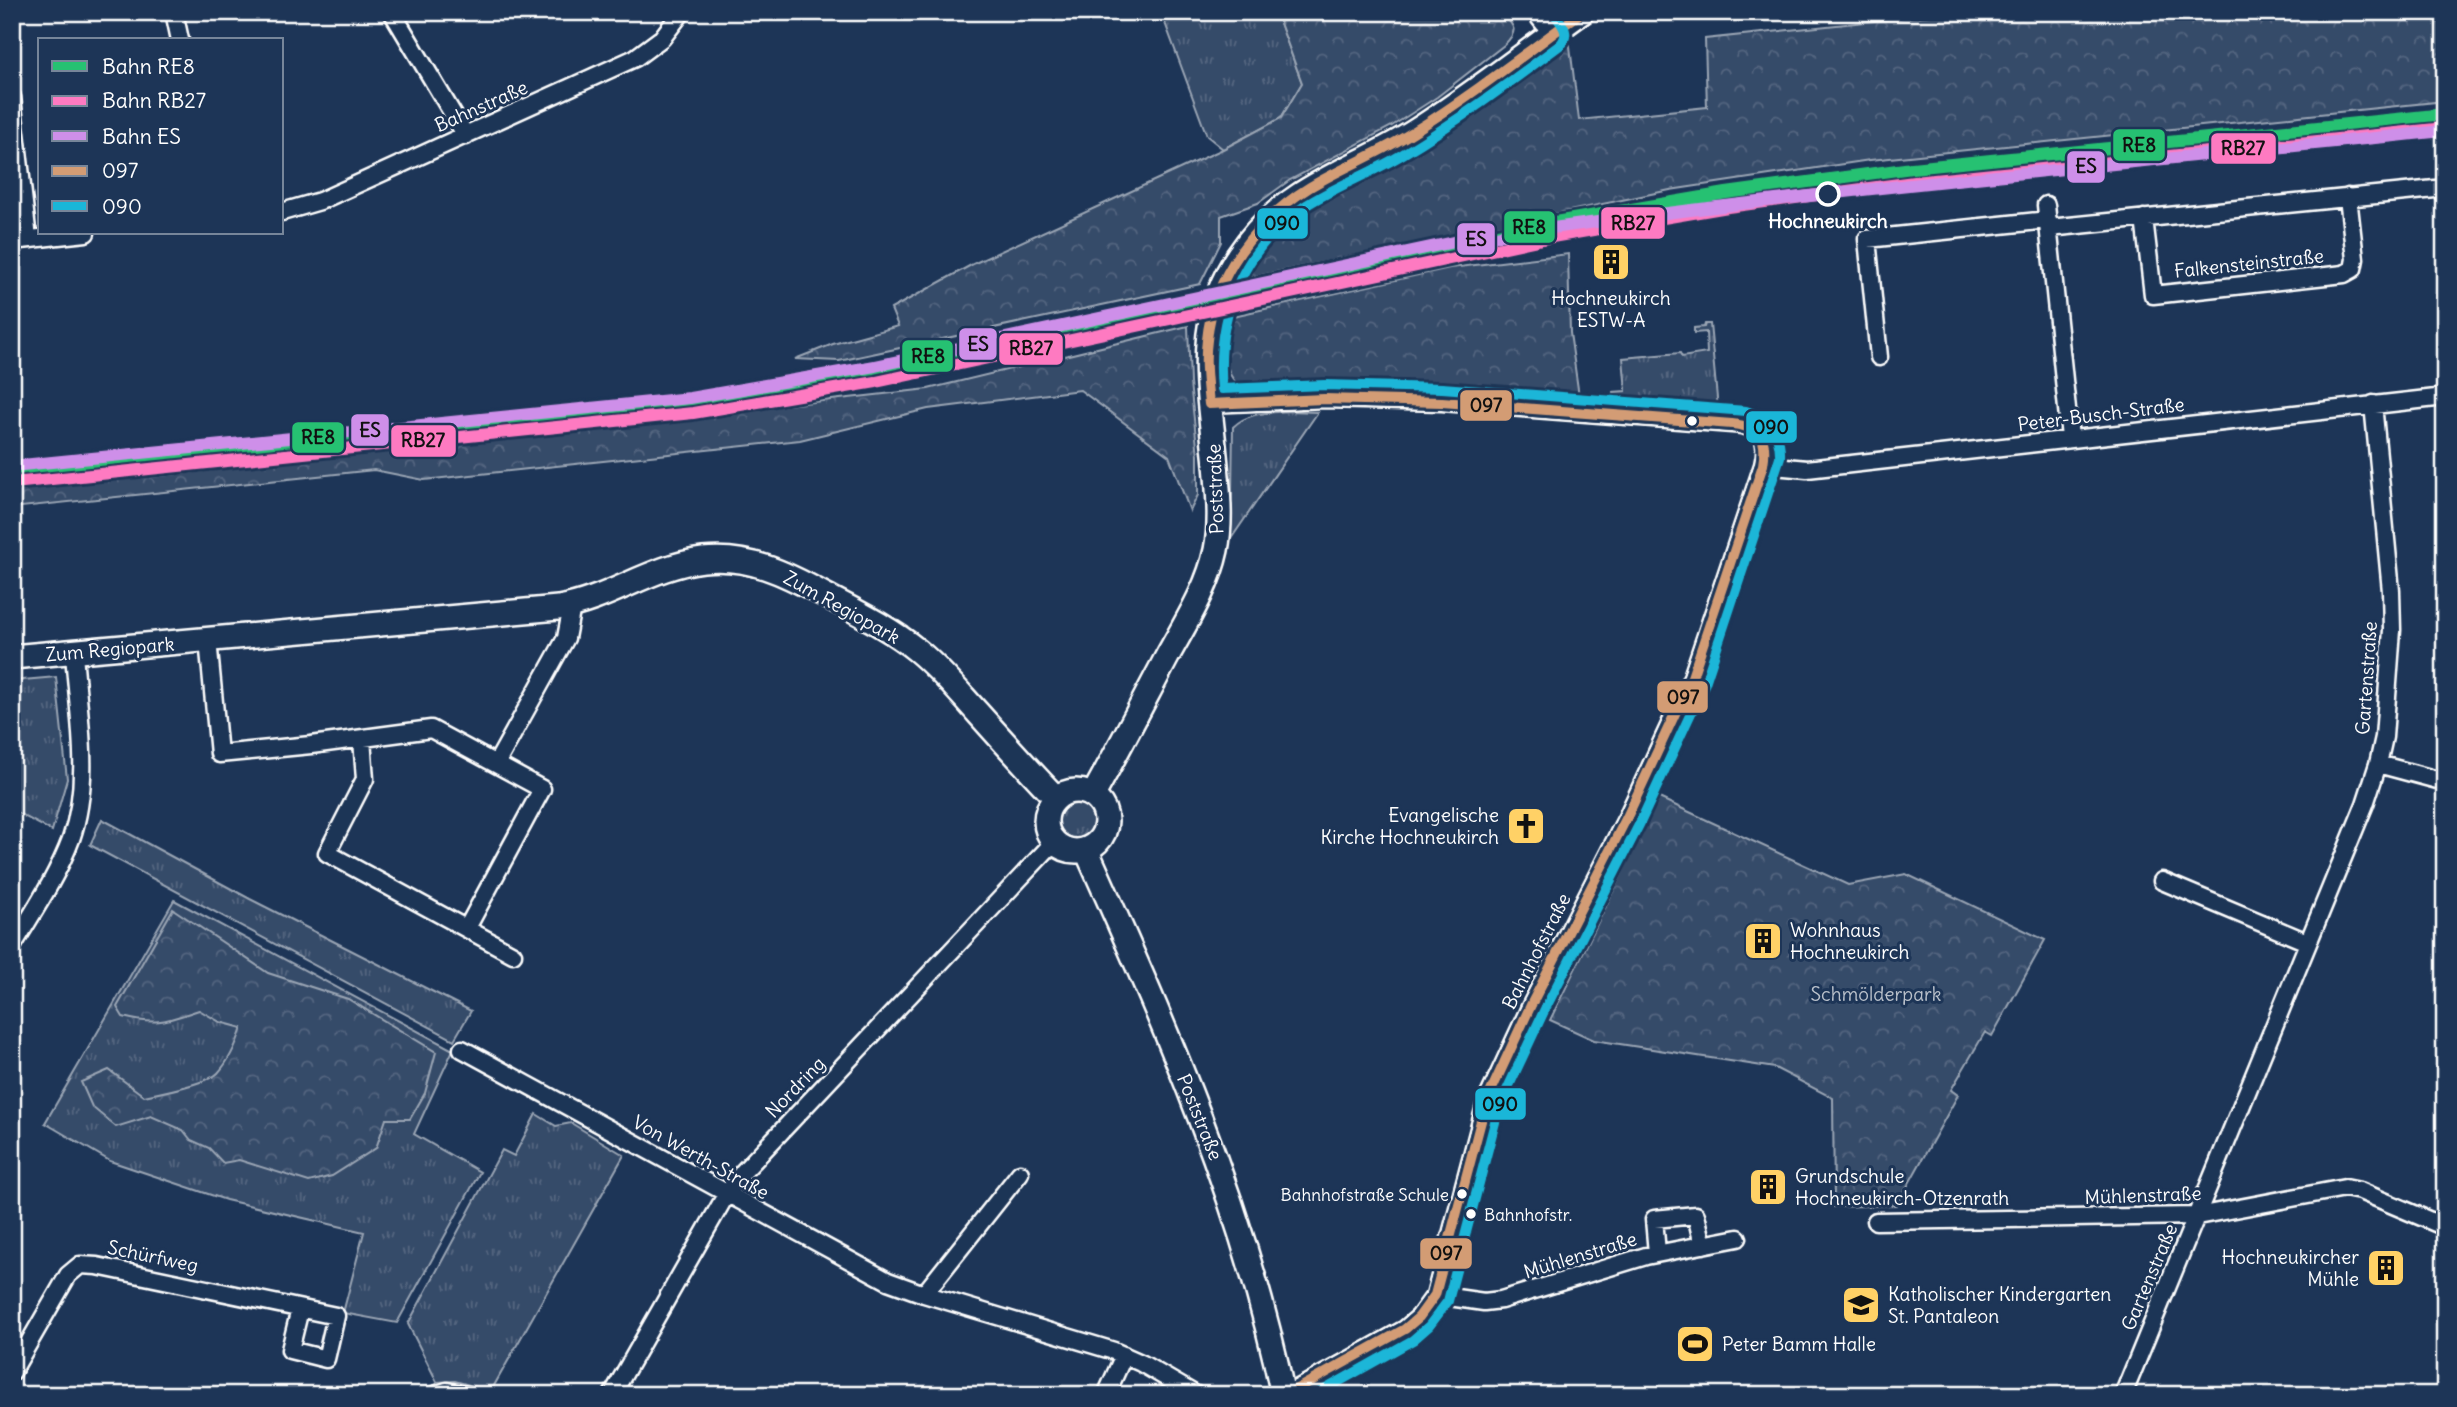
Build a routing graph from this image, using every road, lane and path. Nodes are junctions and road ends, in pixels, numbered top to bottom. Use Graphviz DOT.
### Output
graph roads {
  1 [pos="174,12"];
  2 [pos="392,12"];
  3 [pos="682,12"];
  4 [pos="1535,12"];
  5 [pos="1582,12"];
  6 [pos="1552,34"];
  7 [pos="180,38"];
  8 [pos="12,97"];
  9 [pos="466,136"];
  10 [pos="2445,188"];
  11 [pos="2348,197"];
  12 [pos="284,211"];
  13 [pos="2048,218"];
  14 [pos="2144,218"];
  15 [pos="77,234"];
  16 [pos="20,240"];
  17 [pos="1878,357"];
  18 [pos="2445,397"];
  19 [pos="1209,404"];
  20 [pos="2372,404"];
  21 [pos="2070,438"];
  22 [pos="1763,465"];
  23 [pos="572,606"];
  24 [pos="208,640"];
  25 [pos="74,653"];
  26 [pos="12,657"];
  27 [pos="362,739"];
  28 [pos="2378,764"];
  29 [pos="496,765"];
  30 [pos="2445,782"];
  31 [pos="1093,795"];
  32 [pos="1056,798"];
  33 [pos="1054,842"];
  34 [pos="1086,849"];
  35 [pos="2162,881"];
  36 [pos="467,928"];
  37 [pos="2307,942"];
  38 [pos="12,947"];
  39 [pos="513,954"];
  40 [pos="462,1049"];
  41 [pos="1020,1173"];
  42 [pos="726,1195"];
  43 [pos="2197,1216"];
  44 [pos="1875,1222"];
  45 [pos="2445,1227"];
  46 [pos="1738,1238"];
  47 [pos="1703,1245"];
  48 [pos="1657,1253"];
  49 [pos="924,1294"];
  50 [pos="1435,1295"];
  51 [pos="300,1309"];
  52 [pos="1124,1355"];
  53 [pos="12,1371"];
  54 [pos="434,1395"];
  55 [pos="467,1395"];
  56 [pos="612,1395"];
  57 [pos="1106,1395"];
  58 [pos="1196,1395"];
  59 [pos="1285,1395"];
  60 [pos="2123,1395"];
  1 -- 7 [label="street"];
  2 -- 9 [label="street"];
  3 -- 9 [label="street, Bahnstraße"];
  4 -- 6 [label="street"];
  5 -- 6 [label="street, Poststraße"];
  6 -- 19 [label="street, Poststraße"];
  8 -- 16 [label="street"];
  9 -- 12 [label="street, Bahnstraße"];
  10 -- 11 [label="street"];
  11 -- 14 [label="street"];
  11 -- 14 [label="street, Falkensteinstraße"];
  13 -- 14 [label="street"];
  13 -- 17 [label="street"];
  13 -- 21 [label="street"];
  15 -- 16 [label="street"];
  18 -- 20 [label="street, Peter-Busch-Straße"];
  19 -- 22 [label="street"];
  19 -- 31 [label="street, Poststraße"];
  20 -- 21 [label="street, Peter-Busch-Straße"];
  20 -- 28 [label="street, Gartenstraße"];
  21 -- 22 [label="street, Peter-Busch-Straße"];
  22 -- 50 [label="street, Bahnhofstraße"];
  23 -- 24 [label="street, Zum Regiopark"];
  23 -- 29 [label="street"];
  23 -- 32 [label="street, Zum Regiopark"];
  24 -- 25 [label="street, Zum Regiopark"];
  24 -- 27 [label="street"];
  25 -- 26 [label="street, Zum Regiopark"];
  25 -- 38 [label="street"];
  27 -- 29 [label="street"];
  27 -- 36 [label="street"];
  28 -- 30 [label="street"];
  28 -- 37 [label="street, Gartenstraße"];
  29 -- 36 [label="street"];
  31 -- 32 [label="street"];
  31 -- 34 [label="street"];
  32 -- 33 [label="street"];
  33 -- 34 [label="street"];
  33 -- 42 [label="street, Nordring"];
  34 -- 59 [label="street, Poststraße"];
  35 -- 37 [label="street"];
  36 -- 39 [label="street"];
  37 -- 43 [label="street, Gartenstraße"];
  40 -- 42 [label="street, Von Werth-Straße"];
  41 -- 49 [label="street"];
  42 -- 49 [label="street, Von Werth-Straße"];
  42 -- 56 [label="street, Nordring"];
  43 -- 44 [label="street, Mühlenstraße"];
  43 -- 45 [label="street, Mühlenstraße"];
  43 -- 60 [label="street, Gartenstraße"];
  46 -- 47 [label="street, Mühlenstraße"];
  47 -- 48 [label="street, Mühlenstraße"];
  47 -- 48 [label="street"];
  48 -- 50 [label="street, Mühlenstraße"];
  49 -- 52 [label="street, Von Werth-Straße"];
  50 -- 59 [label="street, Bahnhofstraße"];
  51 -- 53 [label="street, Schürfweg"];
  52 -- 57 [label="street"];
  52 -- 58 [label="street, Von Werth-Straße"];
  54 -- 55 [label="street"];
}
